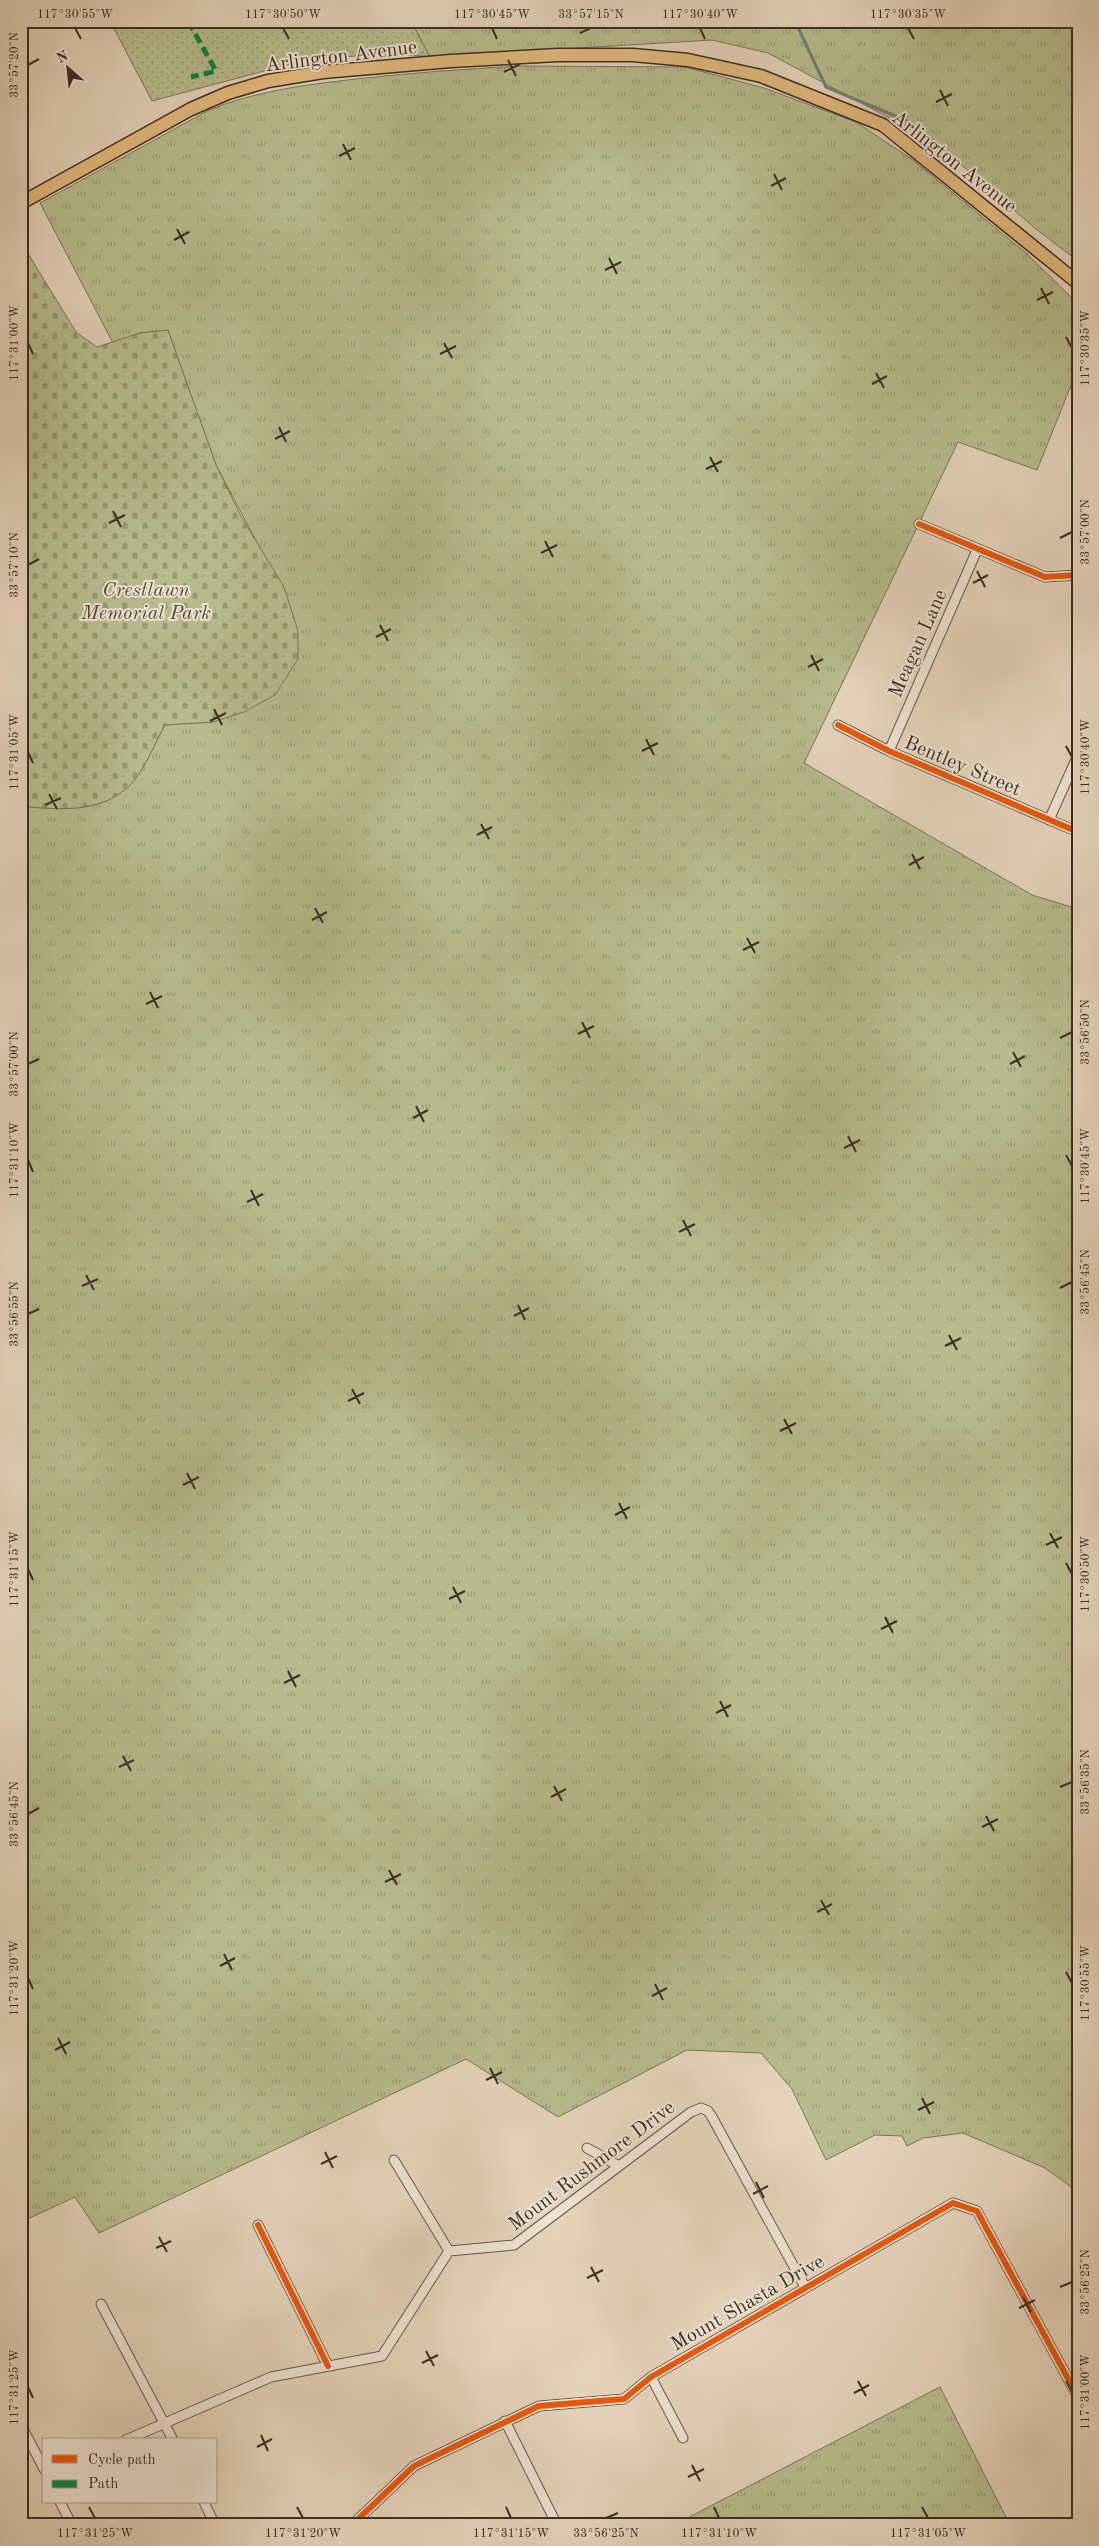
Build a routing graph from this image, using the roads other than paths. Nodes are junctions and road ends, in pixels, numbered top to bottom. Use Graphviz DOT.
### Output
graph roads {
  1 [pos="21,203"];
  2 [pos="1078,283"];
  3 [pos="919,524"];
  4 [pos="977,550"];
  5 [pos="1078,556"];
  6 [pos="1077,575"];
  7 [pos="838,725"];
  8 [pos="889,751"];
  9 [pos="1078,755"];
  10 [pos="1049,820"];
  11 [pos="1078,832"];
  12 [pos="587,2148"];
  13 [pos="394,2160"];
  14 [pos="619,2166"];
  15 [pos="258,2225"];
  16 [pos="449,2250"];
  17 [pos="805,2287"];
  18 [pos="102,2304"];
  19 [pos="328,2366"];
  20 [pos="651,2377"];
  21 [pos="1078,2397"];
  22 [pos="505,2421"];
  23 [pos="165,2424"];
  24 [pos="21,2425"];
  25 [pos="131,2438"];
  26 [pos="172,2438"];
  27 [pos="684,2438"];
  28 [pos="42,2466"];
  29 [pos="61,2504"];
  30 [pos="205,2504"];
  31 [pos="72,2525"];
  32 [pos="215,2525"];
  33 [pos="352,2525"];
  34 [pos="557,2525"];
  1 -- 2 [label="main road, Arlington Avenue"];
  3 -- 4 [label="street"];
  4 -- 6 [label="street"];
  4 -- 8 [label="street, Meagan Lane"];
  5 -- 6 [label="street"];
  7 -- 8 [label="street, Bentley Street"];
  8 -- 10 [label="street, Bentley Street"];
  9 -- 10 [label="street"];
  10 -- 11 [label="street, Bentley Street"];
  12 -- 14 [label="street"];
  13 -- 16 [label="street"];
  14 -- 16 [label="street, Mount Rushmore Drive"];
  14 -- 17 [label="street, Mount Rushmore Drive"];
  15 -- 19 [label="street"];
  16 -- 19 [label="street"];
  17 -- 20 [label="street, Mount Shasta Drive"];
  17 -- 21 [label="street, Mount Shasta Drive"];
  18 -- 23 [label="street"];
  19 -- 23 [label="street"];
  20 -- 22 [label="street, Mount Shasta Drive"];
  20 -- 27 [label="street"];
  22 -- 33 [label="street, Mount Shasta Drive"];
  22 -- 34 [label="street"];
  23 -- 25 [label="street"];
  23 -- 26 [label="street"];
  24 -- 28 [label="street"];
  29 -- 31 [label="street"];
  30 -- 32 [label="street"];
}
